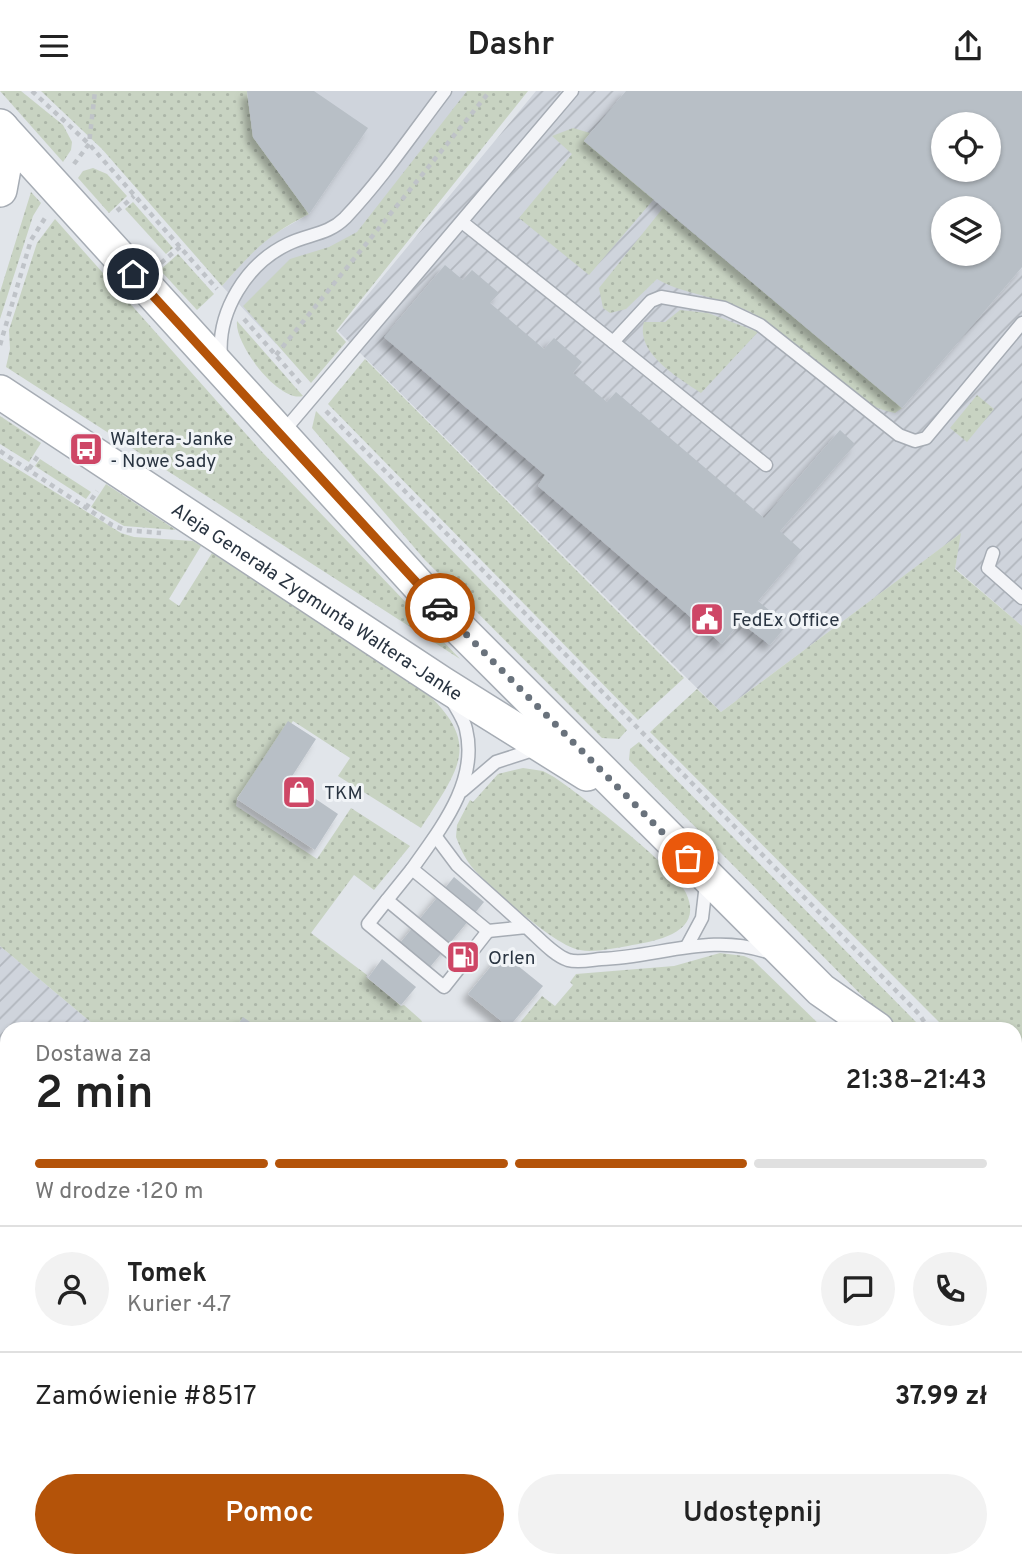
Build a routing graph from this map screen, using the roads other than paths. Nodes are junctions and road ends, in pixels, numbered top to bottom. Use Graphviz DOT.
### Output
graph roads {
  1 [pos="445,91"];
  2 [pos="572,91"];
  3 [pos="1,127"];
  4 [pos="1,185"];
  5 [pos="462,222"];
  6 [pos="1022,323"];
  7 [pos="613,342"];
  8 [pos="223,372"];
  9 [pos="0,393"];
  10 [pos="281,435"];
  11 [pos="766,465"];
  12 [pos="993,553"];
  13 [pos="1022,598"];
  14 [pos="443,684"];
  15 [pos="560,743"];
  16 [pos="462,791"];
  17 [pos="436,837"];
  18 [pos="412,869"];
  19 [pos="706,875"];
  20 [pos="387,900"];
  21 [pos="526,927"];
  22 [pos="488,931"];
  23 [pos="687,946"];
  24 [pos="791,961"];
  25 [pos="463,963"];
  26 [pos="821,990"];
  27 [pos="840,1022"];
  28 [pos="867,1022"];
  1 -- 8 [label="lane"];
  2 -- 5 [label="lane"];
  3 -- 4 [label="main road"];
  3 -- 8 [label="main road, Aleja Generała Zygmunta Waltera-Janke"];
  5 -- 7 [label="lane"];
  5 -- 10 [label="lane"];
  6 -- 7 [label="lane"];
  7 -- 11 [label="lane"];
  8 -- 10 [label="main road, Aleja Generała Zygmunta Waltera-Janke"];
  9 -- 14 [label="main road, Aleja Generała Zygmunta Waltera-Janke"];
  10 -- 15 [label="main road, Aleja Generała Zygmunta Waltera-Janke"];
  12 -- 13 [label="lane"];
  14 -- 15 [label="main road, Aleja Generała Zygmunta Waltera-Janke"];
  14 -- 16 [label="lane"];
  15 -- 16 [label="lane"];
  15 -- 19 [label="main road, Aleja Generała Zygmunta Waltera-Janke"];
  16 -- 17 [label="lane"];
  17 -- 18 [label="lane"];
  17 -- 21 [label="lane"];
  18 -- 20 [label="lane"];
  18 -- 22 [label="lane"];
  19 -- 23 [label="lane"];
  19 -- 24 [label="main road, Aleja Generała Zygmunta Waltera-Janke"];
  20 -- 25 [label="lane"];
  20 -- 25 [label="lane"];
  21 -- 22 [label="lane"];
  21 -- 23 [label="lane"];
  22 -- 25 [label="lane"];
  23 -- 24 [label="lane"];
  24 -- 26 [label="main road, Aleja Generała Zygmunta Waltera-Janke"];
  26 -- 27 [label="main road, Aleja Generała Zygmunta Waltera-Janke"];
  26 -- 28 [label="main road, Aleja Generała Zygmunta Waltera-Janke"];
}
